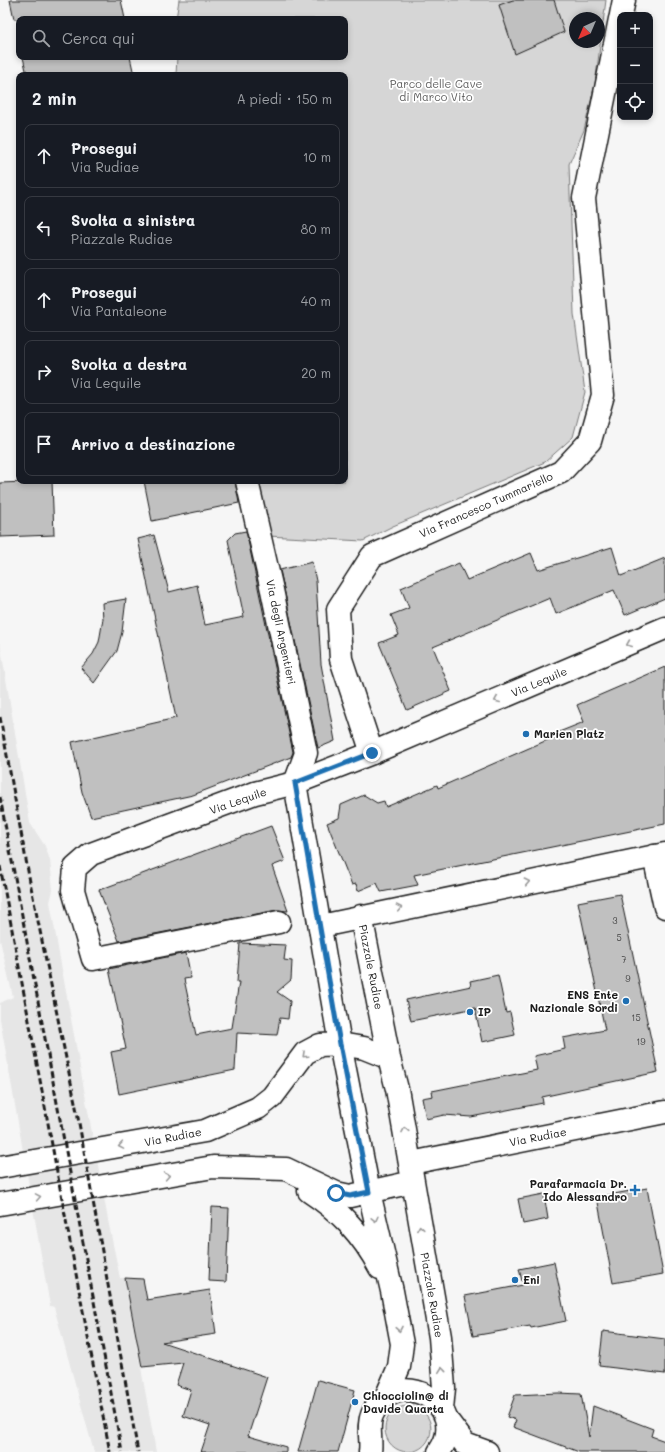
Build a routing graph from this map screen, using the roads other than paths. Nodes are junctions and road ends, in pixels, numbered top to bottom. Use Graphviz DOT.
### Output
graph roads {
  1 [pos="624,0"];
  2 [pos="622,12"];
  3 [pos="617,34"];
  4 [pos="249,484"];
  5 [pos="665,628"];
  6 [pos="372,753"];
  7 [pos="295,783"];
  8 [pos="660,855"];
  9 [pos="665,907"];
  10 [pos="361,916"];
  11 [pos="279,922"];
  12 [pos="321,926"];
  13 [pos="340,1044"];
  14 [pos="389,1058"];
  15 [pos="665,1112"];
  16 [pos="0,1167"];
  17 [pos="264,1168"];
  18 [pos="412,1173"];
  19 [pos="369,1192"];
  20 [pos="0,1204"];
  21 [pos="392,1291"];
  22 [pos="386,1396"];
  23 [pos="444,1414"];
  24 [pos="373,1449"];
  25 [pos="440,1452"];
  26 [pos="487,1452"];
  1 -- 2 [label="main road"];
  3 -- 6 [label="main road, Via Francesco Tummariello"];
  4 -- 7 [label="main road, Via degli Argentieri"];
  5 -- 6 [label="main road, Via Lequile, one-way"];
  6 -- 7 [label="main road, Via Lequile"];
  7 -- 11 [label="main road, Via Lequile"];
  7 -- 12 [label="main road"];
  8 -- 9 [label="main road"];
  10 -- 8 [label="main road, one-way"];
  10 -- 12 [label="main road, Piazzale Rudiae"];
  10 -- 14 [label="main road, Piazzale Rudiae"];
  12 -- 13 [label="main road"];
  13 -- 14 [label="main road"];
  13 -- 16 [label="main road, Via Rudiae, one-way"];
  13 -- 19 [label="main road"];
  18 -- 14 [label="main road, Piazzale Rudiae, one-way"];
  15 -- 18 [label="main road, Via Rudiae"];
  17 -- 19 [label="main road"];
  20 -- 17 [label="main road, one-way"];
  17 -- 21 [label="main road"];
  18 -- 19 [label="main road"];
  23 -- 18 [label="main road, Piazzale Rudiae, one-way"];
  19 -- 21 [label="main road, one-way"];
  21 -- 22 [label="main road, one-way"];
  22 -- 23 [label="main road"];
  22 -- 24 [label="main road"];
  23 -- 25 [label="main road, Piazzale Rudiae"];
  23 -- 26 [label="main road"];
}
